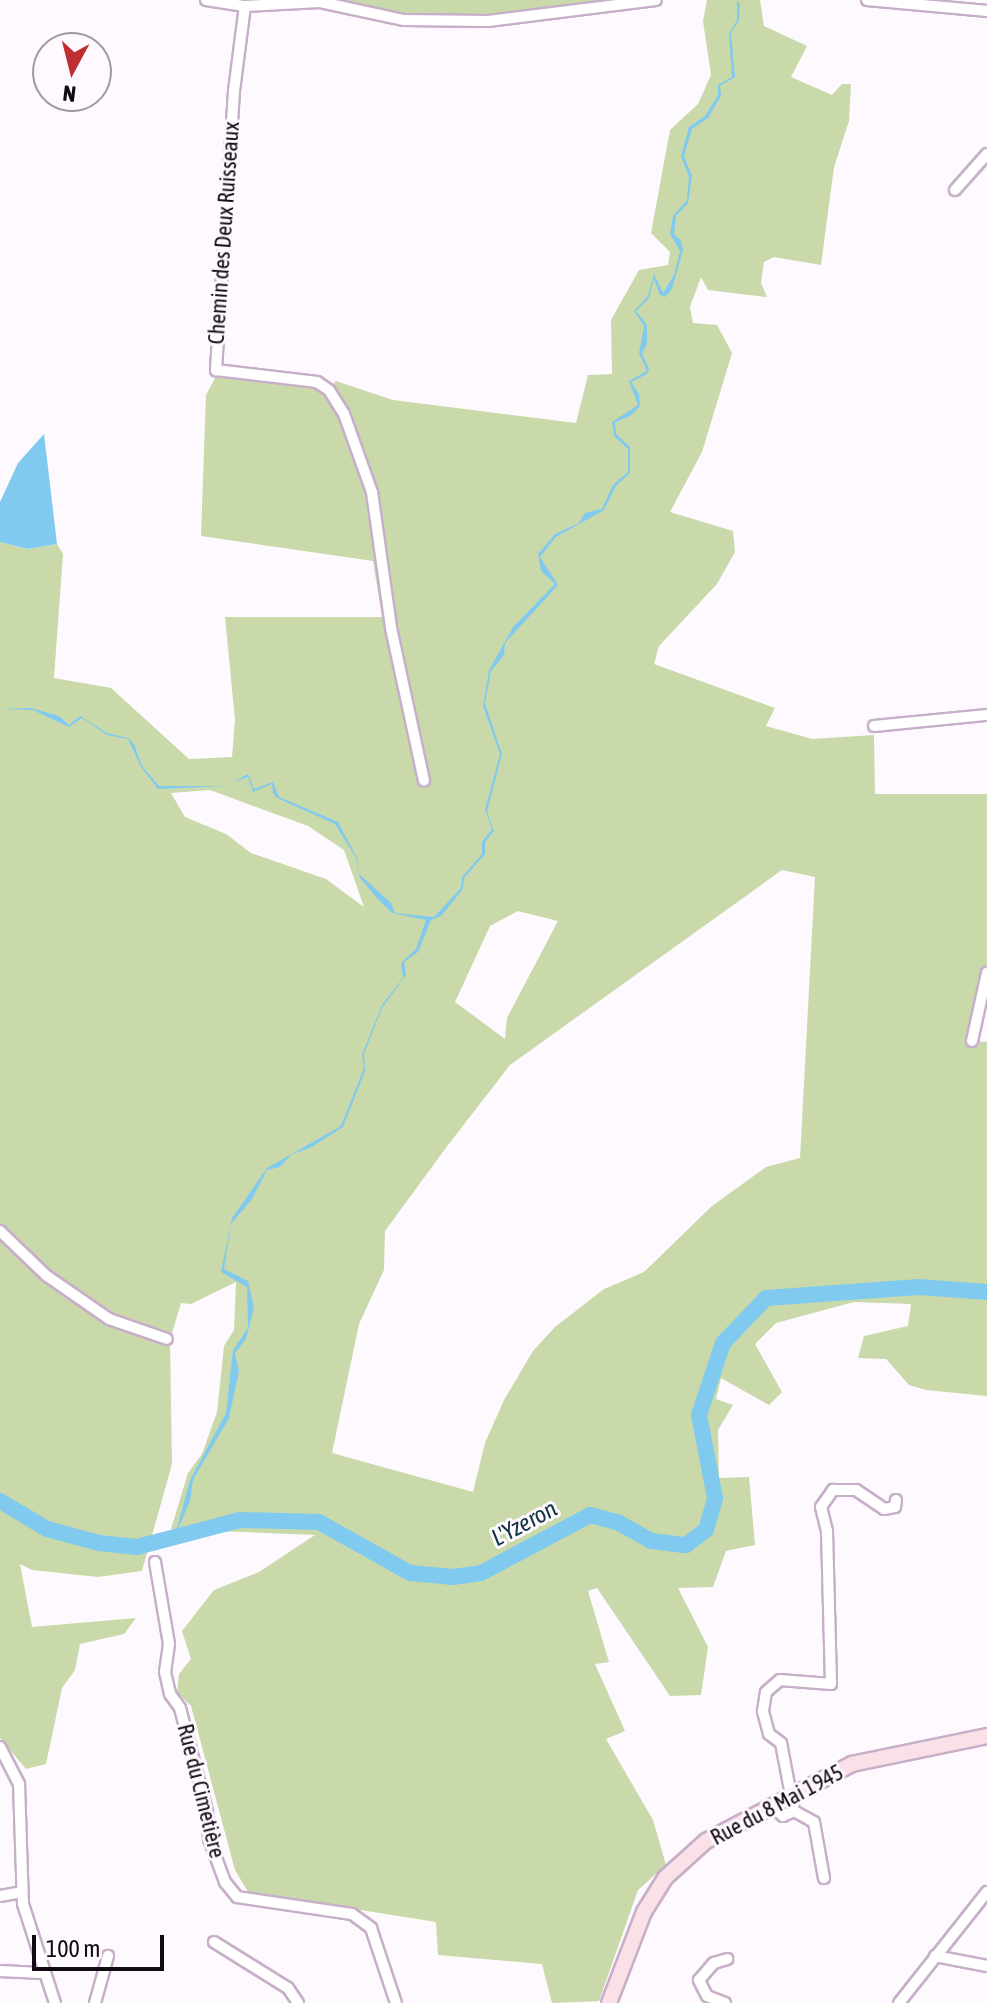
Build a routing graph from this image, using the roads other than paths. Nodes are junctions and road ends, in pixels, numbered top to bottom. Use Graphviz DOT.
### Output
graph roads {
  1 [pos="206,0"];
  2 [pos="656,0"];
  3 [pos="867,0"];
  4 [pos="263,2"];
  5 [pos="245,6"];
  6 [pos="987,11"];
  7 [pos="987,154"];
  8 [pos="955,190"];
  9 [pos="987,715"];
  10 [pos="874,726"];
  11 [pos="424,780"];
  12 [pos="987,973"];
  13 [pos="972,1041"];
  14 [pos="0,1231"];
  15 [pos="167,1339"];
  16 [pos="896,1500"];
  17 [pos="155,1562"];
  18 [pos="987,1736"];
  19 [pos="0,1747"];
  20 [pos="792,1803"];
  21 [pos="824,1878"];
  22 [pos="22,1892"];
  23 [pos="987,1892"];
  24 [pos="0,1896"];
  25 [pos="214,1942"];
  26 [pos="108,1956"];
  27 [pos="935,1956"];
  28 [pos="727,1959"];
  29 [pos="987,1966"];
  30 [pos="0,1971"];
  31 [pos="42,1973"];
  32 [pos="55,2003"];
  33 [pos="95,2003"];
  34 [pos="298,2003"];
  35 [pos="396,2003"];
  36 [pos="609,2003"];
  37 [pos="725,2003"];
  38 [pos="899,2003"];
  1 -- 5 [label="street"];
  2 -- 4 [label="street"];
  3 -- 6 [label="street"];
  4 -- 5 [label="street"];
  5 -- 11 [label="street, Chemin des Deux Ruisseaux"];
  7 -- 8 [label="street"];
  9 -- 10 [label="street"];
  12 -- 13 [label="street"];
  14 -- 15 [label="street"];
  16 -- 20 [label="street"];
  17 -- 35 [label="street, Rue du Cimetière"];
  18 -- 20 [label="main road, Rue du 8 Mai 1945"];
  19 -- 22 [label="street"];
  20 -- 21 [label="street"];
  20 -- 36 [label="main road, Rue du 8 Mai 1945"];
  22 -- 24 [label="street"];
  22 -- 31 [label="street"];
  23 -- 27 [label="street"];
  25 -- 34 [label="street"];
  26 -- 33 [label="street"];
  27 -- 29 [label="street"];
  27 -- 38 [label="street"];
  28 -- 37 [label="street"];
  30 -- 31 [label="street"];
  31 -- 32 [label="street"];
}
